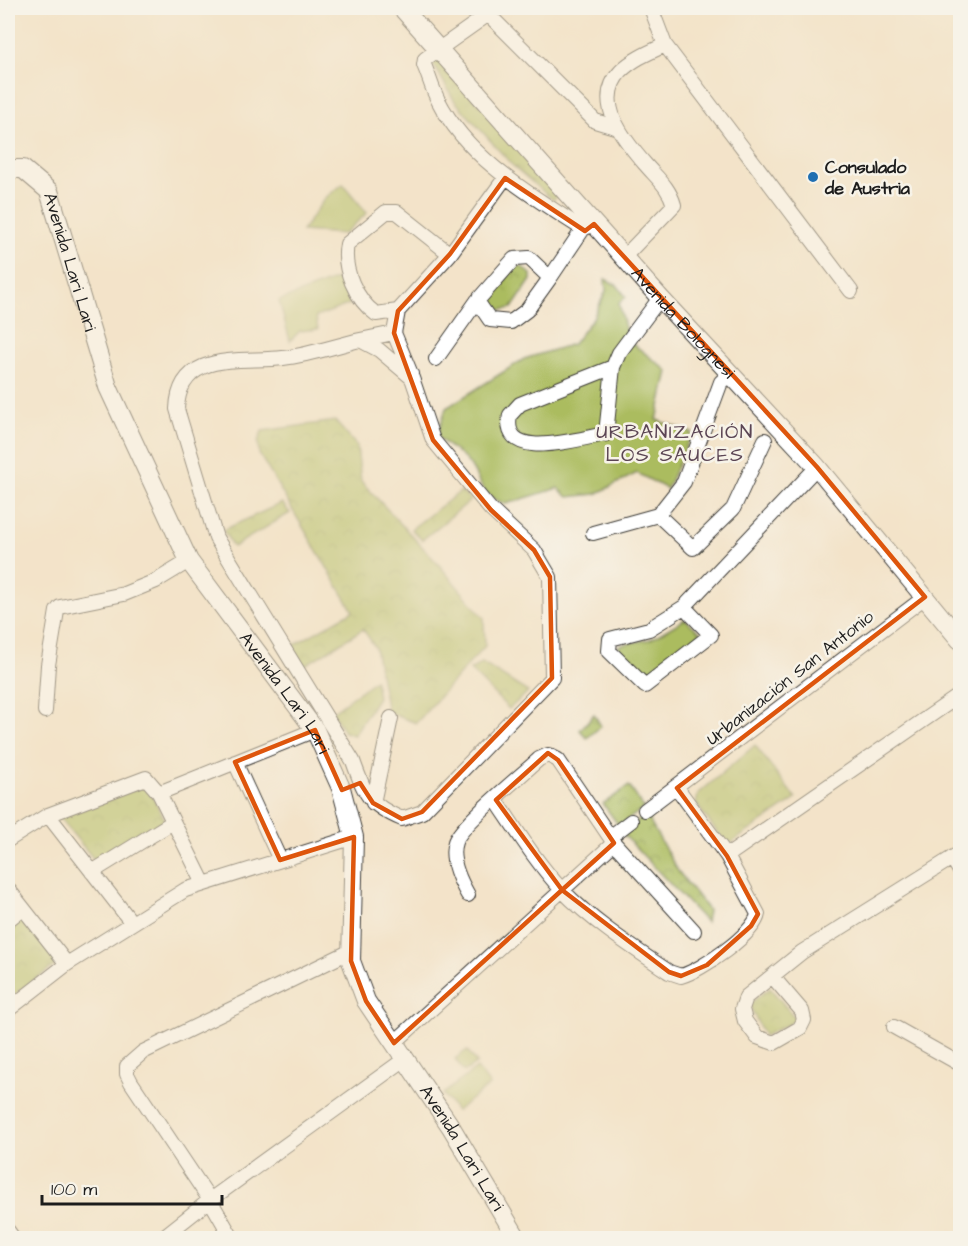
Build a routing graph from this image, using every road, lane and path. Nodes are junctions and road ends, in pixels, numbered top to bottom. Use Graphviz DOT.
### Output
graph roads {
  1 [pos="402,8"];
  2 [pos="651,8"];
  3 [pos="493,11"];
  4 [pos="665,45"];
  5 [pos="438,47"];
  6 [pos="615,127"];
  7 [pos="8,169"];
  8 [pos="504,178"];
  9 [pos="588,227"];
  10 [pos="450,254"];
  11 [pos="623,258"];
  12 [pos="550,278"];
  13 [pos="851,291"];
  14 [pos="660,298"];
  15 [pos="477,301"];
  16 [pos="398,311"];
  17 [pos="394,333"];
  18 [pos="360,340"];
  19 [pos="436,359"];
  20 [pos="613,367"];
  21 [pos="730,374"];
  22 [pos="412,378"];
  23 [pos="765,440"];
  24 [pos="817,467"];
  25 [pos="658,515"];
  26 [pos="593,533"];
  27 [pos="189,561"];
  28 [pos="925,597"];
  29 [pos="684,607"];
  30 [pos="960,640"];
  31 [pos="960,695"];
  32 [pos="45,711"];
  33 [pos="391,718"];
  34 [pos="315,730"];
  35 [pos="236,762"];
  36 [pos="360,783"];
  37 [pos="341,788"];
  38 [pos="677,788"];
  39 [pos="159,793"];
  40 [pos="496,800"];
  41 [pos="372,803"];
  42 [pos="645,810"];
  43 [pos="48,815"];
  44 [pos="631,821"];
  45 [pos="173,822"];
  46 [pos="354,837"];
  47 [pos="8,840"];
  48 [pos="612,840"];
  49 [pos="956,855"];
  50 [pos="727,856"];
  51 [pos="280,860"];
  52 [pos="960,871"];
  53 [pos="92,872"];
  54 [pos="204,884"];
  55 [pos="8,888"];
  56 [pos="562,890"];
  57 [pos="468,896"];
  58 [pos="23,908"];
  59 [pos="8,920"];
  60 [pos="132,923"];
  61 [pos="694,931"];
  62 [pos="351,951"];
  63 [pos="67,964"];
  64 [pos="772,976"];
  65 [pos="8,1010"];
  66 [pos="894,1027"];
  67 [pos="394,1043"];
  68 [pos="405,1059"];
  69 [pos="960,1064"];
  70 [pos="210,1200"];
  71 [pos="8,1231"];
  72 [pos="13,1239"];
  73 [pos="162,1239"];
  74 [pos="232,1239"];
  75 [pos="517,1239"];
  1 -- 5 [label="street, Avenida Bolognesi"];
  2 -- 4 [label="street"];
  3 -- 5 [label="street"];
  3 -- 6 [label="street"];
  4 -- 6 [label="street"];
  4 -- 13 [label="street"];
  5 -- 8 [label="street"];
  5 -- 9 [label="street, Avenida Bolognesi"];
  6 -- 11 [label="street"];
  7 -- 27 [label="street, Avenida Lari Lari"];
  8 -- 9 [label="street"];
  8 -- 10 [label="street"];
  9 -- 11 [label="street, Avenida Bolognesi"];
  9 -- 12 [label="street"];
  10 -- 16 [label="street"];
  10 -- 16 [label="street"];
  11 -- 14 [label="street, Avenida Bolognesi"];
  12 -- 15 [label="street"];
  12 -- 15 [label="street"];
  14 -- 20 [label="street"];
  14 -- 21 [label="street, Avenida Bolognesi"];
  15 -- 19 [label="street"];
  16 -- 17 [label="street"];
  17 -- 18 [label="street"];
  17 -- 22 [label="street"];
  18 -- 22 [label="street"];
  18 -- 36 [label="street"];
  20 -- 20 [label="street"];
  21 -- 24 [label="street, Avenida Bolognesi"];
  21 -- 25 [label="street"];
  22 -- 41 [label="street"];
  23 -- 25 [label="street"];
  24 -- 28 [label="street, Avenida Bolognesi"];
  24 -- 29 [label="street"];
  25 -- 26 [label="street"];
  27 -- 32 [label="street"];
  27 -- 34 [label="street, Avenida Lari Lari"];
  28 -- 30 [label="street, Avenida Bolognesi"];
  28 -- 38 [label="street, Urbanización San Antonio"];
  29 -- 29 [label="street"];
  31 -- 50 [label="street"];
  33 -- 41 [label="street"];
  34 -- 35 [label="street"];
  34 -- 37 [label="street, Avenida Lari Lari"];
  35 -- 39 [label="street"];
  35 -- 51 [label="street"];
  36 -- 37 [label="street"];
  36 -- 41 [label="street"];
  37 -- 46 [label="street, Avenida Lari Lari"];
  38 -- 42 [label="street, Urbanización San Antonio"];
  38 -- 50 [label="street"];
  39 -- 43 [label="street"];
  39 -- 45 [label="street"];
  40 -- 48 [label="street"];
  40 -- 56 [label="street"];
  40 -- 57 [label="street"];
  43 -- 47 [label="street"];
  43 -- 53 [label="street"];
  44 -- 48 [label="street"];
  45 -- 53 [label="street"];
  45 -- 54 [label="street"];
  46 -- 51 [label="street"];
  46 -- 62 [label="street, Avenida Lari Lari"];
  48 -- 56 [label="street"];
  48 -- 61 [label="street"];
  49 -- 52 [label="street"];
  49 -- 64 [label="street"];
  50 -- 56 [label="street"];
  51 -- 54 [label="street"];
  53 -- 60 [label="street"];
  54 -- 60 [label="street"];
  55 -- 58 [label="street"];
  56 -- 67 [label="street"];
  58 -- 59 [label="street"];
  58 -- 63 [label="street"];
  60 -- 63 [label="street"];
  62 -- 67 [label="street, Avenida Lari Lari"];
  62 -- 70 [label="street"];
  63 -- 65 [label="street"];
  64 -- 64 [label="street"];
  66 -- 69 [label="street"];
  67 -- 68 [label="street, Avenida Lari Lari"];
  68 -- 70 [label="street"];
  68 -- 75 [label="street, Avenida Lari Lari"];
  70 -- 73 [label="street"];
  70 -- 74 [label="street"];
  71 -- 72 [label="street"];
}
